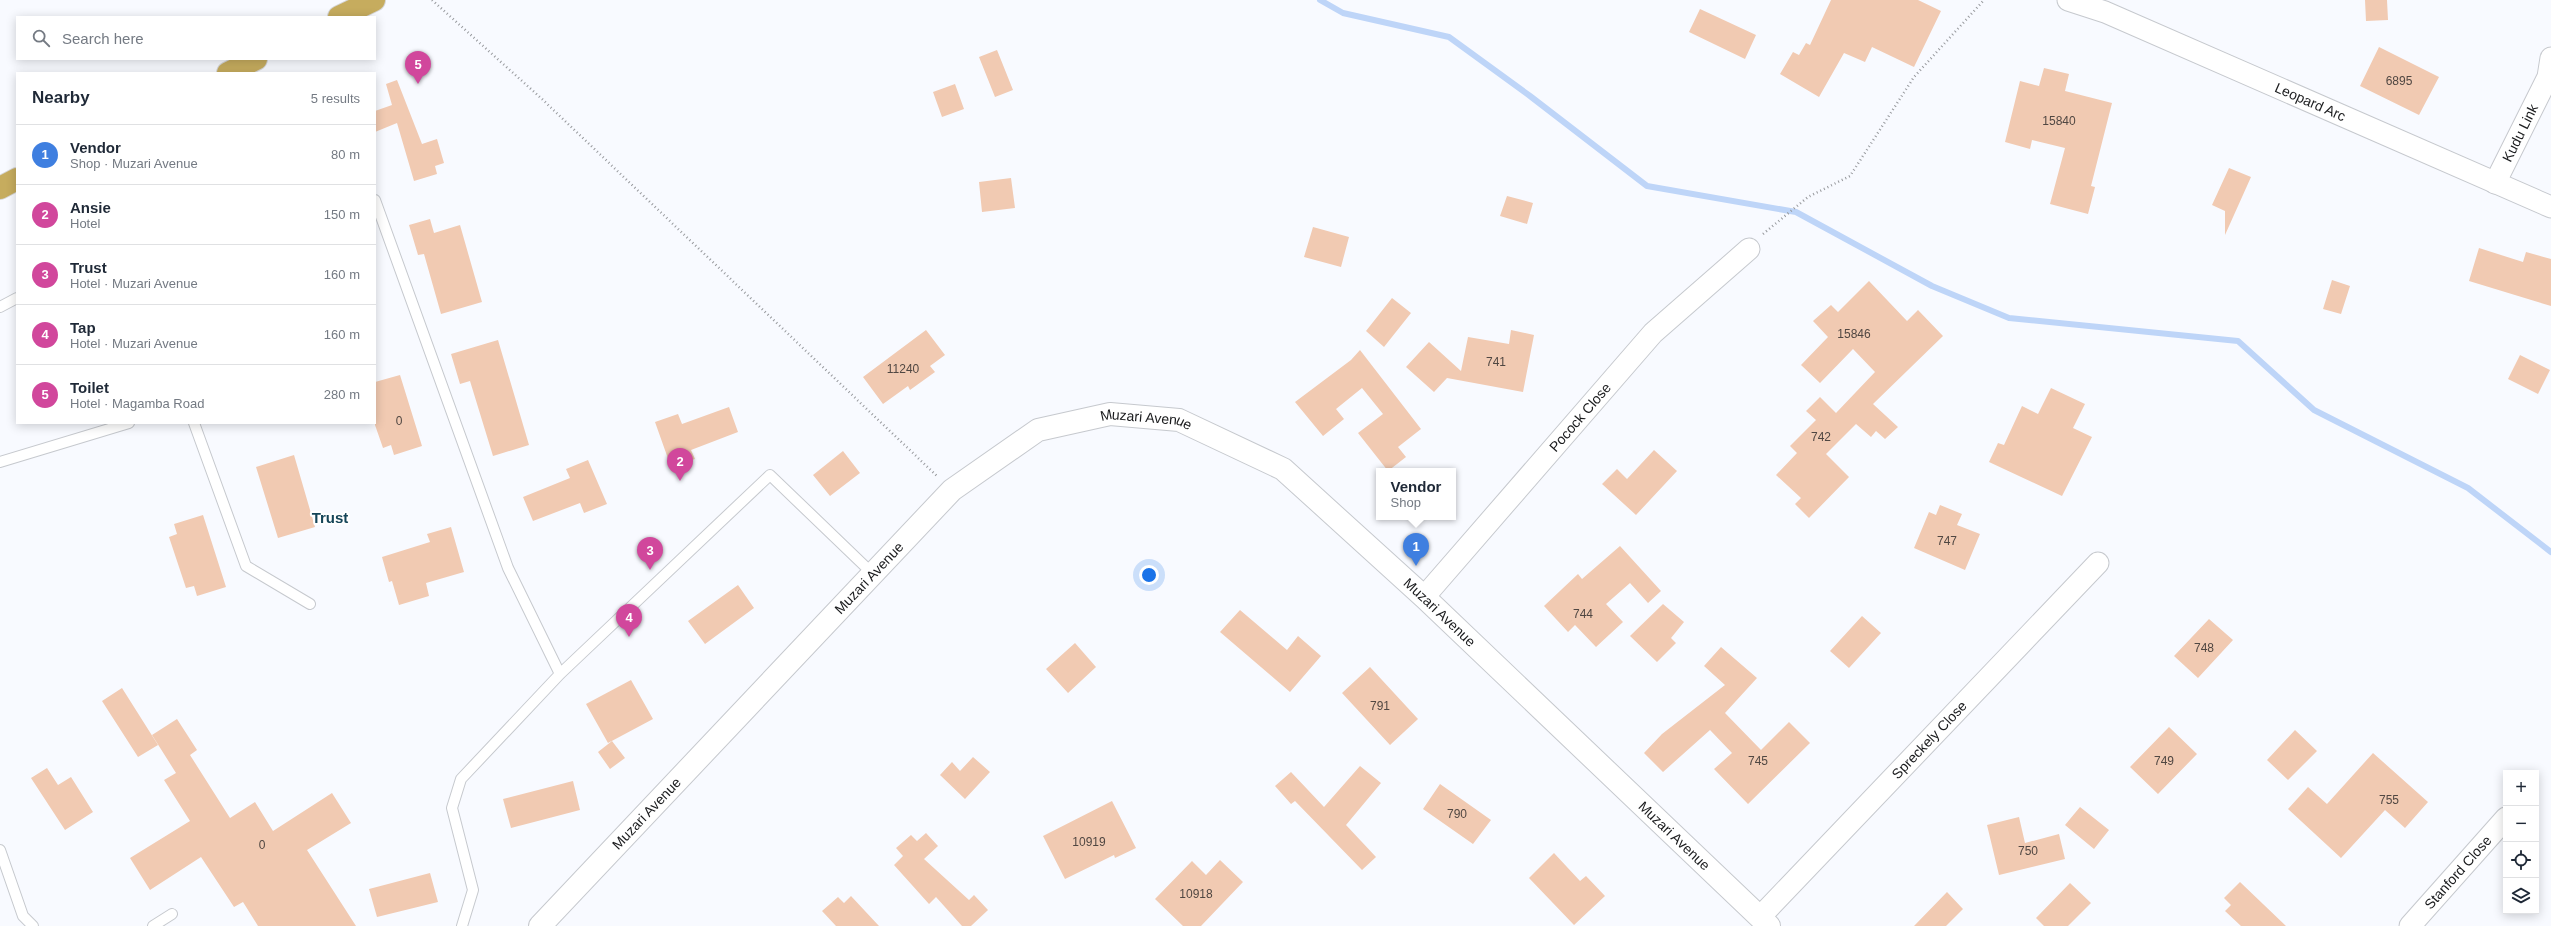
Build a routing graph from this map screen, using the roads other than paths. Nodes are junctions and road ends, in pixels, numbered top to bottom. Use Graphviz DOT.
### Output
graph roads {
  1 [pos="2068,0"];
  2 [pos="364,2"];
  3 [pos="2107,6"];
  4 [pos="341,16"];
  5 [pos="2551,58"];
  6 [pos="254,60"];
  7 [pos="230,72"];
  8 [pos="16,180"];
  9 [pos="2495,183"];
  10 [pos="0,188"];
  11 [pos="376,203"];
  12 [pos="2551,208"];
  13 [pos="1749,249"];
  14 [pos="16,299"];
  15 [pos="0,307"];
  16 [pos="126,424"];
  17 [pos="194,424"];
  18 [pos="0,462"];
  19 [pos="2098,563"];
  20 [pos="873,574"];
  21 [pos="1424,597"];
  22 [pos="310,604"];
  23 [pos="560,674"];
  24 [pos="2503,821"];
  25 [pos="0,850"];
  26 [pos="172,914"];
  27 [pos="1765,922"];
  28 [pos="33,926"];
  29 [pos="153,926"];
  30 [pos="462,926"];
  31 [pos="540,926"];
  32 [pos="2410,926"];
  1 -- 3 [label="street, Leopard Arc"];
  2 -- 4 [label="highway"];
  3 -- 9 [label="street, Leopard Arc"];
  5 -- 9 [label="street, Kudu Link"];
  6 -- 7 [label="highway"];
  8 -- 10 [label="highway"];
  9 -- 12 [label="street, Leopard Arc"];
  11 -- 23 [label="lane"];
  13 -- 21 [label="street, Pocock Close"];
  14 -- 15 [label="lane"];
  16 -- 18 [label="lane"];
  17 -- 22 [label="lane"];
  19 -- 27 [label="street, Spreckely Close"];
  20 -- 21 [label="street, Muzari Avenue"];
  20 -- 23 [label="lane"];
  20 -- 31 [label="street, Muzari Avenue"];
  21 -- 27 [label="street, Muzari Avenue"];
  23 -- 30 [label="lane"];
  24 -- 32 [label="street, Stanford Close"];
  25 -- 28 [label="lane"];
  26 -- 29 [label="lane"];
}
